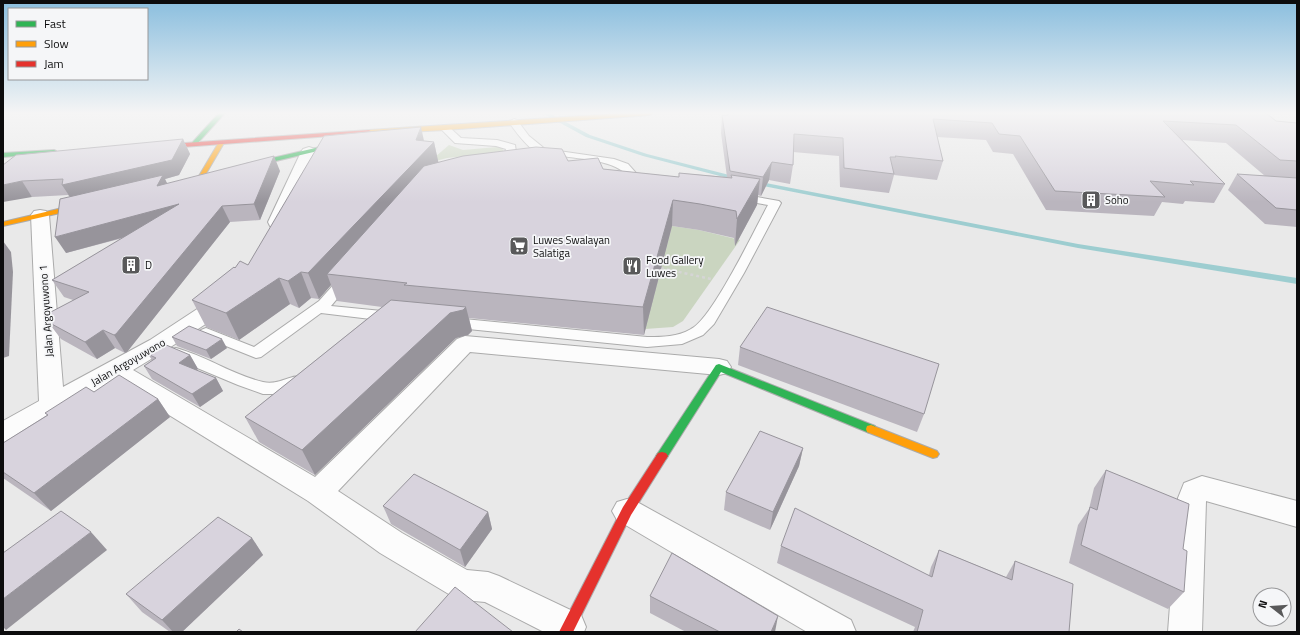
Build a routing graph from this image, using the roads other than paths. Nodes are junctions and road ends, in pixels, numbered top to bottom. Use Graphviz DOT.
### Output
graph roads {
  1 [pos="221,143"];
  2 [pos="226,143"];
  3 [pos="349,143"];
  4 [pos="490,143"];
  5 [pos="529,143"];
  6 [pos="193,144"];
  7 [pos="143,148"];
  8 [pos="65,152"];
  9 [pos="309,152"];
  10 [pos="3,155"];
  11 [pos="487,158"];
  12 [pos="240,168"];
  13 [pos="218,173"];
  14 [pos="658,183"];
  15 [pos="101,201"];
  16 [pos="40,215"];
  17 [pos="3,224"];
  18 [pos="268,242"];
  19 [pos="237,289"];
  20 [pos="322,305"];
  21 [pos="379,316"];
  22 [pos="188,326"];
  23 [pos="362,331"];
  24 [pos="158,345"];
  25 [pos="719,367"];
  26 [pos="115,370"];
  27 [pos="309,373"];
  28 [pos="52,406"];
  29 [pos="3,433"];
  30 [pos="933,454"];
  31 [pos="318,492"];
  32 [pos="627,511"];
  33 [pos="1297,514"];
  34 [pos="568,629"];
  35 [pos="839,632"];
  36 [pos="1185,632"];
  1 -- 2 [label="main road"];
  1 -- 6 [label="main road"];
  1 -- 13 [label="main road"];
  3 -- 9 [label="main road"];
  4 -- 11 [label="lane"];
  5 -- 14 [label="lane"];
  6 -- 7 [label="main road"];
  8 -- 10 [label="main road"];
  9 -- 12 [label="main road"];
  9 -- 18 [label="street"];
  14 -- 20 [label="lane"];
  14 -- 21 [label="lane"];
  15 -- 16 [label="main road"];
  16 -- 17 [label="main road"];
  16 -- 28 [label="street, Jalan Argoyuwono 1"];
  19 -- 22 [label="street, Jalan Argoyuwono"];
  20 -- 21 [label="lane"];
  20 -- 22 [label="lane"];
  21 -- 23 [label="lane"];
  22 -- 24 [label="street, Jalan Argoyuwono"];
  24 -- 26 [label="street, Jalan Argoyuwono"];
  24 -- 27 [label="lane"];
  25 -- 30 [label="main road"];
  25 -- 31 [label="street"];
  25 -- 32 [label="main road"];
  26 -- 28 [label="street, Jalan Argoyuwono"];
  26 -- 31 [label="street"];
  28 -- 29 [label="street, Jalan Argoyuwono"];
  31 -- 34 [label="street"];
  32 -- 34 [label="main road"];
  32 -- 35 [label="street"];
  33 -- 36 [label="street"];
}
